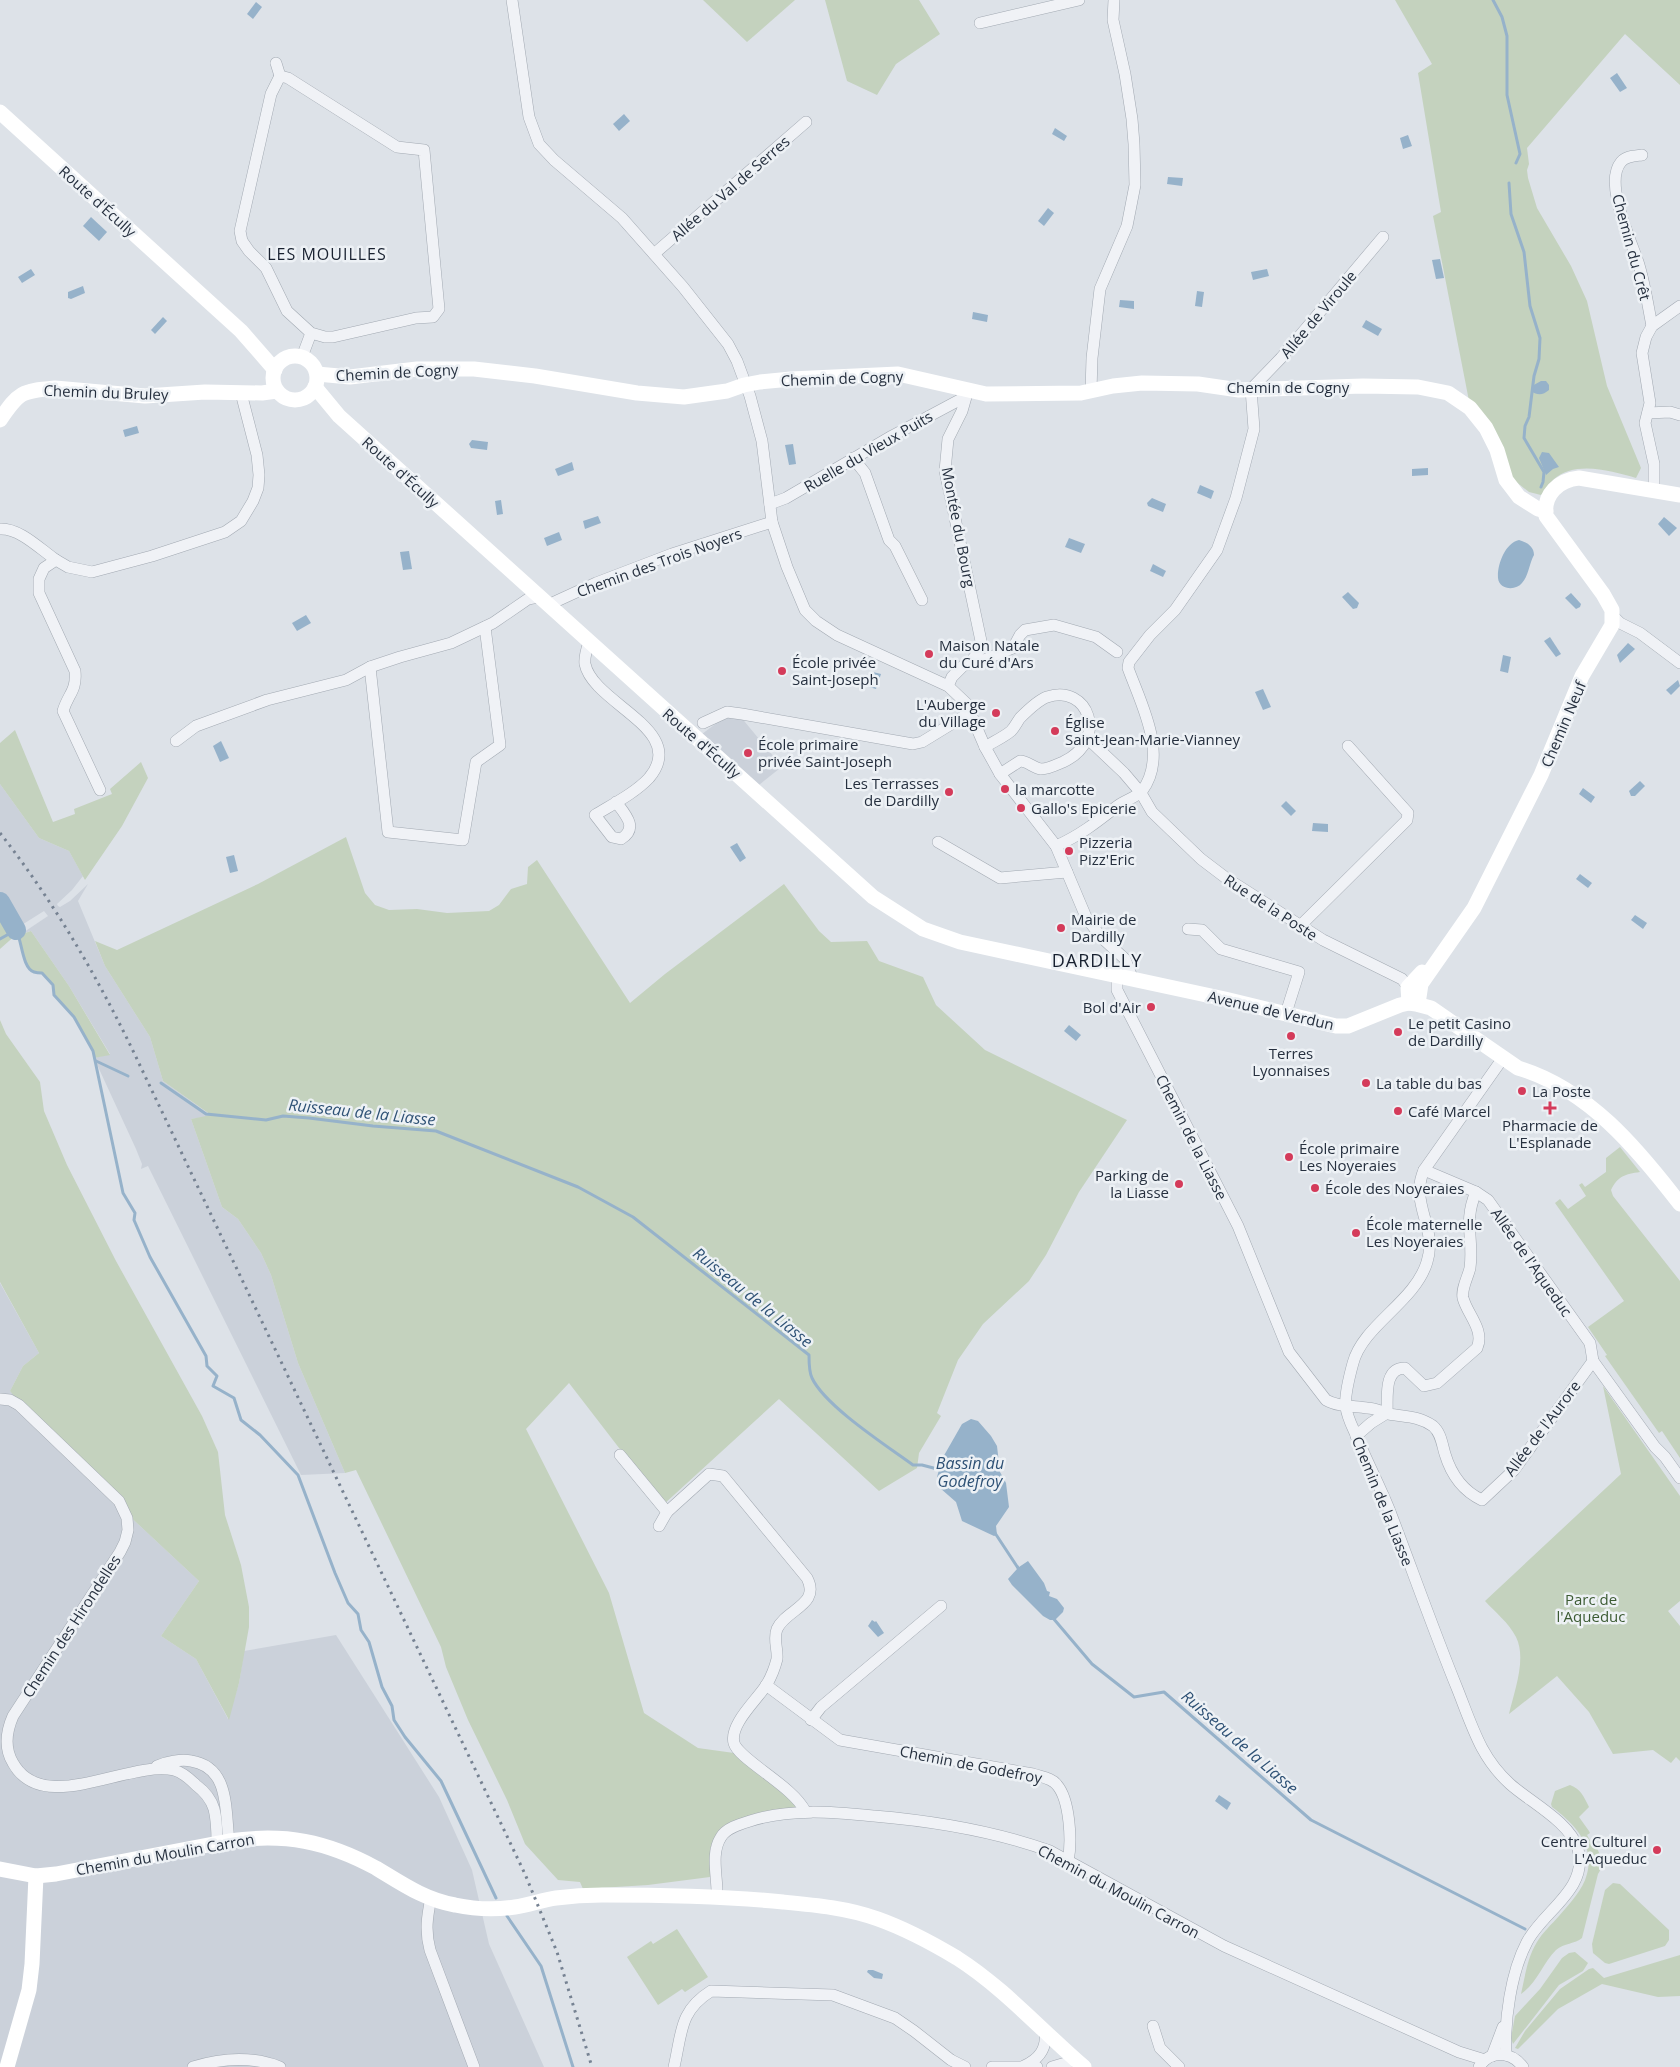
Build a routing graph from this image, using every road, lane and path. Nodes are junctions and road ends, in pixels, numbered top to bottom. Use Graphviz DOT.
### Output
graph roads {
  1 [pos="512,0"];
  2 [pos="1080,0"];
  3 [pos="1114,0"];
  4 [pos="980,23"];
  5 [pos="276,63"];
  6 [pos="280,76"];
  7 [pos="0,112"];
  8 [pos="806,122"];
  9 [pos="1642,155"];
  10 [pos="1384,237"];
  11 [pos="654,254"];
  12 [pos="1680,306"];
  13 [pos="1652,326"];
  14 [pos="241,331"];
  15 [pos="312,333"];
  16 [pos="286,358"];
  17 [pos="302,358"];
  18 [pos="275,379"];
  19 [pos="744,384"];
  20 [pos="313,386"];
  21 [pos="1251,389"];
  22 [pos="1091,391"];
  23 [pos="243,393"];
  24 [pos="967,394"];
  25 [pos="16,398"];
  26 [pos="0,405"];
  27 [pos="1648,413"];
  28 [pos="1680,414"];
  29 [pos="0,420"];
  30 [pos="853,458"];
  31 [pos="1654,491"];
  32 [pos="1680,495"];
  33 [pos="770,504"];
  34 [pos="1546,511"];
  35 [pos="772,522"];
  36 [pos="0,530"];
  37 [pos="56,560"];
  38 [pos="922,600"];
  39 [pos="543,601"];
  40 [pos="1613,616"];
  41 [pos="485,627"];
  42 [pos="589,642"];
  43 [pos="1117,652"];
  44 [pos="970,663"];
  45 [pos="1680,663"];
  46 [pos="370,667"];
  47 [pos="948,686"];
  48 [pos="971,712"];
  49 [pos="703,723"];
  50 [pos="1087,738"];
  51 [pos="176,741"];
  52 [pos="1348,746"];
  53 [pos="985,747"];
  54 [pos="1000,774"];
  55 [pos="100,790"];
  56 [pos="1141,793"];
  57 [pos="616,802"];
  58 [pos="938,842"];
  59 [pos="1056,846"];
  60 [pos="1067,872"];
  61 [pos="1300,926"];
  62 [pos="1188,929"];
  63 [pos="1451,942"];
  64 [pos="1117,977"];
  65 [pos="1133,980"];
  66 [pos="1408,987"];
  67 [pos="1413,1004"];
  68 [pos="1287,1010"];
  69 [pos="1503,1058"];
  70 [pos="1424,1170"];
  71 [pos="1476,1192"];
  72 [pos="1680,1204"];
  73 [pos="1593,1360"];
  74 [pos="0,1399"];
  75 [pos="1345,1406"];
  76 [pos="1388,1414"];
  77 [pos="1356,1436"];
  78 [pos="620,1455"];
  79 [pos="1680,1478"];
  80 [pos="667,1512"];
  81 [pos="659,1526"];
  82 [pos="941,1606"];
  83 [pos="766,1685"];
  84 [pos="812,1720"];
  85 [pos="149,1770"];
  86 [pos="805,1811"];
  87 [pos="223,1842"];
  88 [pos="1068,1861"];
  89 [pos="0,1869"];
  90 [pos="36,1876"];
  91 [pos="717,1897"];
  92 [pos="431,1898"];
  93 [pos="1506,2018"];
  94 [pos="1153,2026"];
  95 [pos="1045,2032"];
  96 [pos="1459,2052"];
  97 [pos="1506,2055"];
  98 [pos="1485,2061"];
  99 [pos="1078,2062"];
  100 [pos="1024,2066"];
  101 [pos="7,2067"];
  102 [pos="193,2067"];
  103 [pos="280,2067"];
  104 [pos="474,2067"];
  105 [pos="674,2067"];
  106 [pos="965,2067"];
  107 [pos="992,2067"];
  108 [pos="1037,2067"];
  109 [pos="1052,2067"];
  110 [pos="1179,2067"];
  111 [pos="1474,2067"];
  112 [pos="1522,2067"];
  1 -- 11 [label="street"];
  2 -- 4 [label="street"];
  3 -- 22 [label="street"];
  5 -- 6 [label="street"];
  6 -- 15 [label="street"];
  6 -- 15 [label="street"];
  7 -- 14 [label="street, Route d'Écully"];
  8 -- 11 [label="street, Allée du Val de Serres"];
  9 -- 13 [label="street, Chemin du Crêt"];
  10 -- 21 [label="street, Allée de Viroule"];
  11 -- 19 [label="street"];
  12 -- 13 [label="street, Chemin du Crêt"];
  13 -- 27 [label="street"];
  14 -- 16 [label="street, Route d'Écully"];
  14 -- 18 [label="street, Route d'Écully"];
  15 -- 17 [label="street"];
  16 -- 17 [label="street"];
  16 -- 18 [label="street"];
  17 -- 20 [label="street"];
  18 -- 20 [label="street"];
  18 -- 23 [label="street"];
  19 -- 20 [label="street, Chemin de Cogny"];
  19 -- 24 [label="street, Chemin de Cogny"];
  19 -- 33 [label="street"];
  20 -- 39 [label="street, Route d'Écully"];
  21 -- 22 [label="street, Chemin de Cogny"];
  21 -- 34 [label="street, Chemin de Cogny"];
  21 -- 56 [label="street"];
  22 -- 24 [label="street, Chemin de Cogny"];
  23 -- 25 [label="street, Chemin du Bruley"];
  23 -- 37 [label="street"];
  24 -- 30 [label="street, Ruelle du Vieux Puits"];
  24 -- 44 [label="street, Montée du Bourg"];
  25 -- 26 [label="street, Chemin du Bruley"];
  25 -- 29 [label="street"];
  27 -- 28 [label="street"];
  27 -- 31 [label="street"];
  30 -- 33 [label="street, Ruelle du Vieux Puits"];
  30 -- 38 [label="street"];
  31 -- 32 [label="street"];
  31 -- 34 [label="street"];
  33 -- 35 [label="street"];
  34 -- 40 [label="street"];
  35 -- 39 [label="street, Chemin des Trois Noyers"];
  35 -- 47 [label="street"];
  36 -- 37 [label="street"];
  37 -- 55 [label="street"];
  39 -- 41 [label="street, Chemin des Trois Noyers"];
  39 -- 42 [label="street, Route d'Écully"];
  40 -- 45 [label="street"];
  40 -- 63 [label="street, Chemin Neuf"];
  41 -- 46 [label="street, Chemin des Trois Noyers"];
  41 -- 46 [label="street"];
  42 -- 57 [label="street"];
  42 -- 64 [label="street, Route d'Écully"];
  43 -- 44 [label="street"];
  44 -- 47 [label="street"];
  46 -- 51 [label="street, Chemin des Trois Noyers"];
  47 -- 48 [label="street"];
  48 -- 49 [label="street"];
  48 -- 53 [label="street"];
  50 -- 53 [label="street"];
  50 -- 54 [label="street"];
  50 -- 56 [label="street, Rue de la Poste"];
  52 -- 61 [label="street"];
  53 -- 54 [label="street"];
  54 -- 59 [label="street"];
  56 -- 59 [label="street"];
  56 -- 61 [label="street, Rue de la Poste"];
  58 -- 60 [label="street"];
  59 -- 60 [label="street"];
  60 -- 65 [label="street"];
  61 -- 66 [label="street, Rue de la Poste"];
  62 -- 68 [label="street"];
  63 -- 66 [label="street, Chemin Neuf"];
  63 -- 67 [label="street, Chemin Neuf"];
  64 -- 65 [label="street, Avenue de Verdun"];
  64 -- 75 [label="street, Chemin de la Liasse"];
  65 -- 67 [label="street, Avenue de Verdun"];
  66 -- 67 [label="street"];
  67 -- 69 [label="street"];
  69 -- 70 [label="street"];
  69 -- 72 [label="street"];
  70 -- 71 [label="street, Allée de l'Aqueduc"];
  70 -- 75 [label="street"];
  71 -- 73 [label="street, Allée de l'Aqueduc"];
  71 -- 76 [label="street"];
  73 -- 76 [label="street, Allée de l'Aurore"];
  73 -- 79 [label="street, Allée de l'Aqueduc"];
  74 -- 85 [label="street, Chemin des Hirondelles"];
  75 -- 76 [label="street, Allée de l'Aurore"];
  75 -- 77 [label="street, Chemin de la Liasse"];
  76 -- 77 [label="street"];
  77 -- 93 [label="street, Chemin de la Liasse"];
  78 -- 80 [label="street"];
  80 -- 81 [label="street"];
  80 -- 83 [label="street"];
  82 -- 84 [label="street"];
  83 -- 84 [label="street, Chemin de Godefroy"];
  83 -- 86 [label="street"];
  84 -- 88 [label="street, Chemin de Godefroy"];
  85 -- 87 [label="street, Chemin des Hirondelles"];
  85 -- 87 [label="street, Chemin des Hirondelles"];
  86 -- 88 [label="street, Chemin du Moulin Carron"];
  86 -- 91 [label="street, Chemin du Moulin Carron"];
  87 -- 90 [label="street, Chemin du Moulin Carron"];
  87 -- 92 [label="street, Chemin du Moulin Carron"];
  88 -- 96 [label="street, Chemin du Moulin Carron"];
  89 -- 90 [label="street, Chemin du Moulin Carron"];
  90 -- 101 [label="street"];
  91 -- 92 [label="street, Chemin du Moulin Carron"];
  91 -- 95 [label="street"];
  92 -- 104 [label="street"];
  93 -- 97 [label="street, Chemin de la Liasse"];
  93 -- 98 [label="street, Chemin de la Liasse"];
  94 -- 110 [label="street"];
  95 -- 99 [label="street"];
  95 -- 100 [label="street"];
  96 -- 98 [label="street, Chemin du Moulin Carron"];
  96 -- 111 [label="street, Chemin du Moulin Carron"];
  97 -- 98 [label="street"];
  97 -- 112 [label="street"];
  99 -- 109 [label="street"];
  100 -- 107 [label="street"];
  100 -- 108 [label="street"];
  102 -- 103 [label="street"];
  105 -- 106 [label="street"];
}
